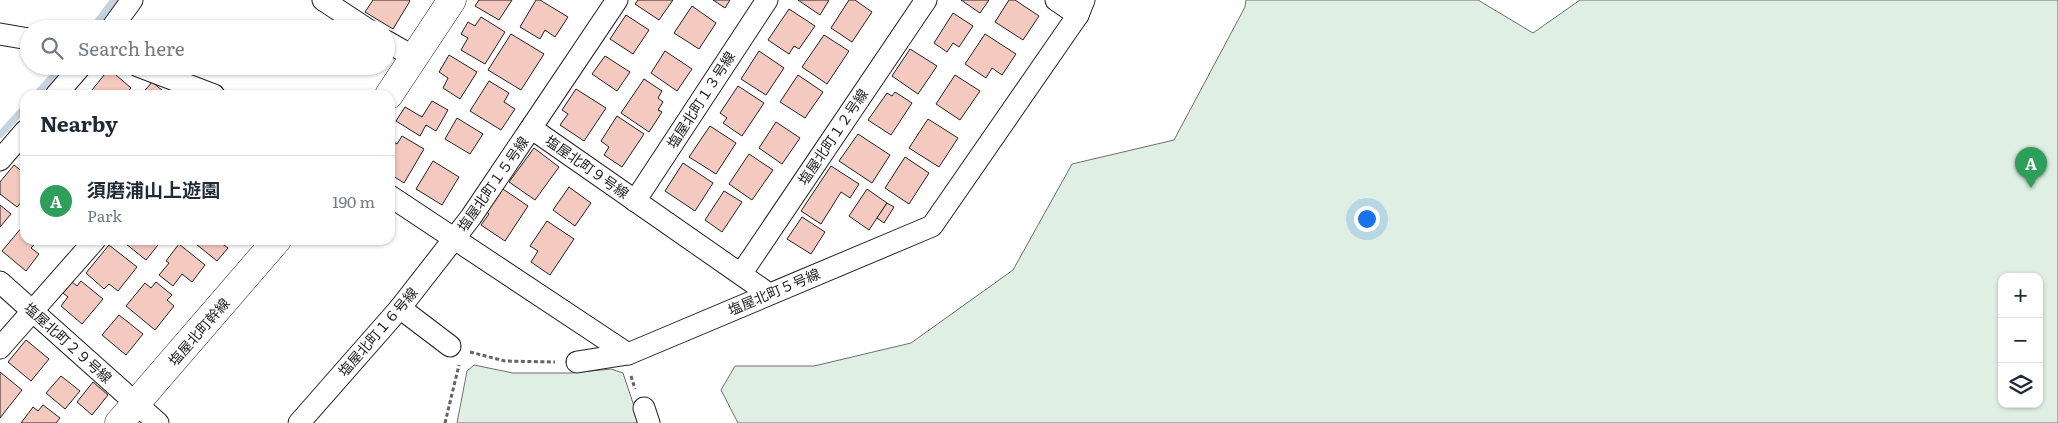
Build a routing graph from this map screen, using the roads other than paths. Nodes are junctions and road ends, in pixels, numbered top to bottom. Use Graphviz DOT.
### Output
graph roads {
  1 [pos="132,0"];
  2 [pos="324,0"];
  3 [pos="452,0"];
  4 [pos="617,0"];
  5 [pos="767,0"];
  6 [pos="926,0"];
  7 [pos="1056,0"];
  8 [pos="1081,7"];
  9 [pos="118,20"];
  10 [pos="354,20"];
  11 [pos="0,34"];
  12 [pos="20,37"];
  13 [pos="395,47"];
  14 [pos="414,57"];
  15 [pos="73,75"];
  16 [pos="162,75"];
  17 [pos="60,90"];
  18 [pos="201,90"];
  19 [pos="392,90"];
  20 [pos="531,128"];
  21 [pos="20,137"];
  22 [pos="0,160"];
  23 [pos="395,199"];
  24 [pos="635,201"];
  25 [pos="454,239"];
  26 [pos="91,245"];
  27 [pos="273,245"];
  28 [pos="741,274"];
  29 [pos="0,282"];
  30 [pos="769,294"];
  31 [pos="400,308"];
  32 [pos="32,311"];
  33 [pos="0,348"];
  34 [pos="456,348"];
  35 [pos="628,354"];
  36 [pos="577,362"];
  37 [pos="128,414"];
  38 [pos="158,423"];
  39 [pos="299,423"];
  1 -- 9 [label="street"];
  2 -- 10 [label="street"];
  3 -- 14 [label="street"];
  4 -- 20 [label="street, 塩屋北町９号線"];
  5 -- 24 [label="street, 塩屋北町１３号線"];
  6 -- 28 [label="street, 塩屋北町１２号線"];
  7 -- 8 [label="street"];
  8 -- 30 [label="street, 塩屋北町５号線"];
  11 -- 12 [label="street"];
  13 -- 14 [label="street"];
  14 -- 19 [label="street"];
  15 -- 17 [label="street"];
  16 -- 18 [label="street"];
  20 -- 24 [label="street, 塩屋北町９号線"];
  20 -- 25 [label="street, 塩屋北町１５号線"];
  21 -- 22 [label="street"];
  23 -- 25 [label="street"];
  24 -- 28 [label="street, 塩屋北町９号線"];
  25 -- 31 [label="street, 塩屋北町１６号線"];
  25 -- 35 [label="street"];
  26 -- 32 [label="street"];
  27 -- 37 [label="street, 塩屋北町幹線"];
  28 -- 30 [label="street, 塩屋北町９号線"];
  29 -- 32 [label="street, 塩屋北町２９号線"];
  30 -- 35 [label="street, 塩屋北町５号線"];
  31 -- 34 [label="street"];
  31 -- 39 [label="street, 塩屋北町１６号線"];
  32 -- 33 [label="street"];
  32 -- 37 [label="street, 塩屋北町２９号線"];
  35 -- 36 [label="street, 塩屋北町５号線"];
  37 -- 38 [label="street, 塩屋北町２９号線"];
}
